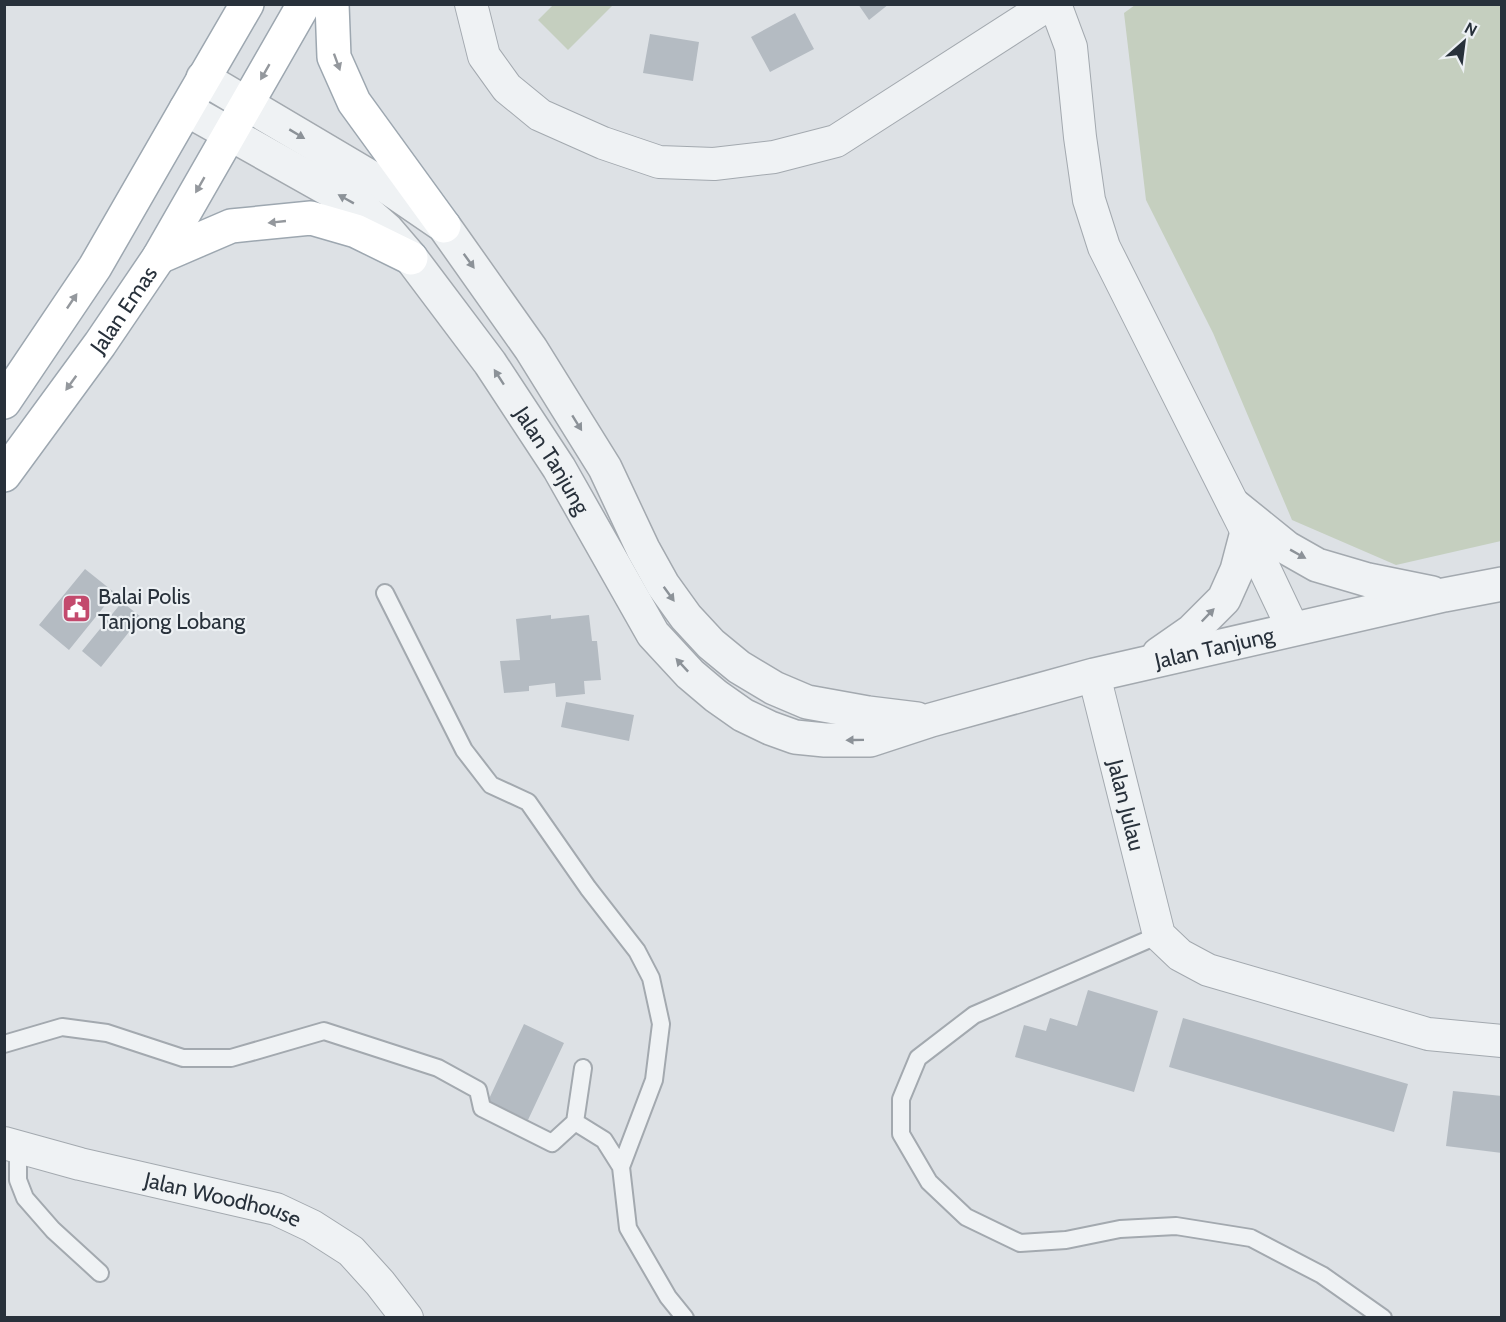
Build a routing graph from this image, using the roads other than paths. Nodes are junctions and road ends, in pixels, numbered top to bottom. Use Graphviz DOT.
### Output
graph roads {
  1 [pos="247,4"];
  2 [pos="304,4"];
  3 [pos="332,4"];
  4 [pos="471,4"];
  5 [pos="1049,4"];
  6 [pos="1054,4"];
  7 [pos="203,78"];
  8 [pos="247,104"];
  9 [pos="186,109"];
  10 [pos="230,134"];
  11 [pos="444,226"];
  12 [pos="159,257"];
  13 [pos="411,258"];
  14 [pos="4,402"];
  15 [pos="4,475"];
  16 [pos="1241,519"];
  17 [pos="1502,584"];
  18 [pos="385,593"];
  19 [pos="1444,596"];
  20 [pos="1293,629"];
  21 [pos="1145,663"];
  22 [pos="1094,675"];
  23 [pos="931,720"];
  24 [pos="1159,935"];
  25 [pos="1502,1041"];
  26 [pos="4,1044"];
  27 [pos="583,1068"];
  28 [pos="575,1122"];
  29 [pos="11,1145"];
  30 [pos="621,1167"];
  31 [pos="100,1273"];
  32 [pos="407,1317"];
  33 [pos="685,1317"];
  34 [pos="1383,1317"];
  1 -- 7 [label="main road, Jalan Emas"];
  2 -- 8 [label="main road, Jalan Emas, one-way"];
  3 -- 11 [label="main road, one-way"];
  4 -- 5 [label="street"];
  6 -- 16 [label="street"];
  7 -- 8 [label="street, Jalan Tanjung"];
  7 -- 9 [label="main road, Jalan Emas"];
  8 -- 10 [label="main road, Jalan Emas"];
  8 -- 11 [label="street, Jalan Tanjung, one-way"];
  9 -- 10 [label="street, Jalan Tanjung"];
  14 -- 9 [label="main road, Jalan Emas, one-way"];
  10 -- 12 [label="main road, Jalan Emas, one-way"];
  13 -- 10 [label="street, Jalan Tanjung, one-way"];
  11 -- 23 [label="street, Jalan Tanjung, one-way"];
  13 -- 12 [label="main road, one-way"];
  12 -- 15 [label="main road, Jalan Emas, one-way"];
  23 -- 13 [label="street, Jalan Tanjung, one-way"];
  16 -- 19 [label="street, one-way"];
  16 -- 20 [label="street"];
  21 -- 16 [label="street, one-way"];
  17 -- 19 [label="street, Jalan Tanjung"];
  18 -- 30 [label="lane"];
  19 -- 20 [label="street, Jalan Tanjung"];
  20 -- 21 [label="street, Jalan Tanjung"];
  21 -- 22 [label="street, Jalan Tanjung"];
  22 -- 23 [label="street, Jalan Tanjung"];
  22 -- 24 [label="street, Jalan Julau"];
  24 -- 25 [label="street"];
  24 -- 34 [label="lane"];
  26 -- 28 [label="lane"];
  27 -- 28 [label="lane"];
  28 -- 30 [label="lane"];
  29 -- 31 [label="lane"];
  29 -- 32 [label="street, Jalan Woodhouse"];
  30 -- 33 [label="lane"];
}
